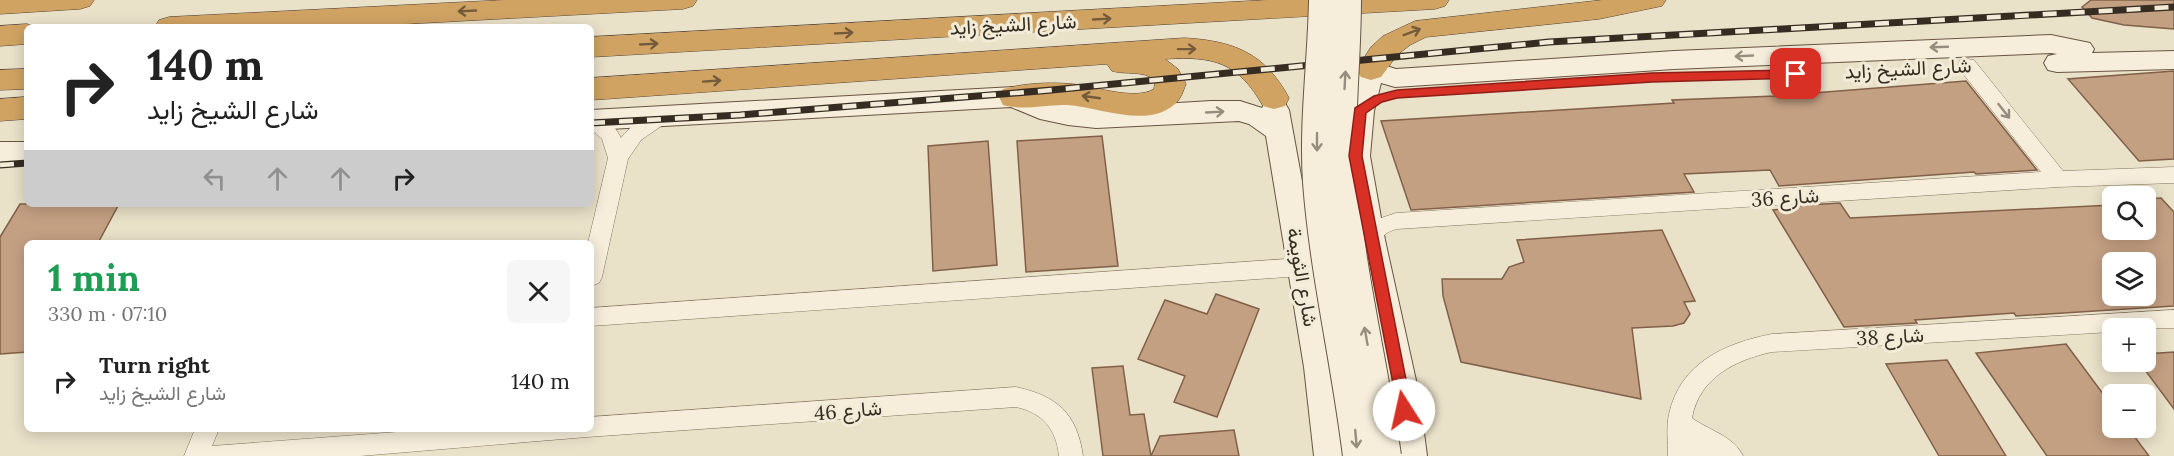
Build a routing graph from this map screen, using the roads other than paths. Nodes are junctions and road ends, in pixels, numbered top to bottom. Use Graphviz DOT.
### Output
graph roads {
  1 [pos="80,0"];
  2 [pos="683,0"];
  3 [pos="1324,0"];
  4 [pos="1346,0"];
  5 [pos="1435,0"];
  6 [pos="1652,0"];
  7 [pos="648,1"];
  8 [pos="0,5"];
  9 [pos="224,24"];
  10 [pos="24,34"];
  11 [pos="0,36"];
  12 [pos="594,48"];
  13 [pos="2174,48"];
  14 [pos="2081,49"];
  15 [pos="2174,60"];
  16 [pos="1967,65"];
  17 [pos="919,68"];
  18 [pos="1371,70"];
  19 [pos="24,79"];
  20 [pos="0,80"];
  21 [pos="594,89"];
  22 [pos="1014,97"];
  23 [pos="1274,98"];
  24 [pos="24,108"];
  25 [pos="0,110"];
  26 [pos="1360,111"];
  27 [pos="745,112"];
  28 [pos="660,117"];
  29 [pos="594,120"];
  30 [pos="594,122"];
  31 [pos="24,124"];
  32 [pos="0,125"];
  33 [pos="1278,130"];
  34 [pos="772,135"];
  35 [pos="24,152"];
  36 [pos="0,153"];
  37 [pos="618,158"];
  38 [pos="2174,176"];
  39 [pos="2058,179"];
  40 [pos="1364,206"];
  41 [pos="1396,221"];
  42 [pos="1370,240"];
  43 [pos="594,264"];
  44 [pos="1301,267"];
  45 [pos="594,317"];
  46 [pos="2174,319"];
  47 [pos="1395,364"];
  48 [pos="1320,368"];
  49 [pos="1680,425"];
  50 [pos="594,429"];
  51 [pos="206,432"];
  52 [pos="541,432"];
  53 [pos="1329,441"];
  54 [pos="1408,441"];
  55 [pos="395,449"];
  56 [pos="196,456"];
  57 [pos="215,456"];
  58 [pos="1071,456"];
  59 [pos="1358,456"];
  60 [pos="1386,456"];
  61 [pos="1680,456"];
  62 [pos="1695,456"];
  63 [pos="1718,456"];
  64 [pos="1731,456"];
  1 -- 8 [label="highway"];
  2 -- 7 [label="highway"];
  3 -- 59 [label="street, one-way, bridge"];
  60 -- 4 [label="street, one-way, bridge"];
  12 -- 5 [label="highway, شارع الشيخ زايد, one-way"];
  18 -- 6 [label="highway, one-way"];
  7 -- 9 [label="highway, one-way"];
  10 -- 11 [label="highway"];
  13 -- 14 [label="street"];
  14 -- 16 [label="street"];
  14 -- 18 [label="street, one-way"];
  15 -- 16 [label="street, شارع الشيخ زايد"];
  16 -- 26 [label="street, شارع الشيخ زايد"];
  16 -- 39 [label="street, one-way"];
  21 -- 17 [label="highway, one-way"];
  17 -- 22 [label="highway, one-way"];
  17 -- 23 [label="highway, one-way"];
  18 -- 26 [label="street"];
  19 -- 20 [label="highway"];
  22 -- 27 [label="street"];
  22 -- 33 [label="street, one-way"];
  23 -- 33 [label="street, شارع الثويمة"];
  24 -- 25 [label="highway"];
  26 -- 40 [label="street"];
  27 -- 28 [label="street"];
  27 -- 34 [label="street"];
  28 -- 29 [label="street"];
  28 -- 37 [label="street"];
  30 -- 37 [label="street"];
  31 -- 32 [label="highway"];
  33 -- 44 [label="street, شارع الثويمة"];
  35 -- 36 [label="street"];
  37 -- 43 [label="street"];
  38 -- 39 [label="street, شارع 36"];
  39 -- 41 [label="street, شارع 36"];
  40 -- 41 [label="street, شارع 36"];
  40 -- 42 [label="street"];
  41 -- 42 [label="street"];
  42 -- 47 [label="street"];
  44 -- 45 [label="street"];
  44 -- 48 [label="street, شارع الثويمة"];
  46 -- 49 [label="street, شارع 38"];
  47 -- 48 [label="street"];
  47 -- 54 [label="street"];
  48 -- 53 [label="street, شارع الثويمة"];
  49 -- 61 [label="street, شارع 38"];
  49 -- 64 [label="street"];
  50 -- 58 [label="street, شارع 46"];
  51 -- 56 [label="street"];
  52 -- 55 [label="street"];
  53 -- 54 [label="street"];
  55 -- 57 [label="street"];
  62 -- 63 [label="street"];
}
